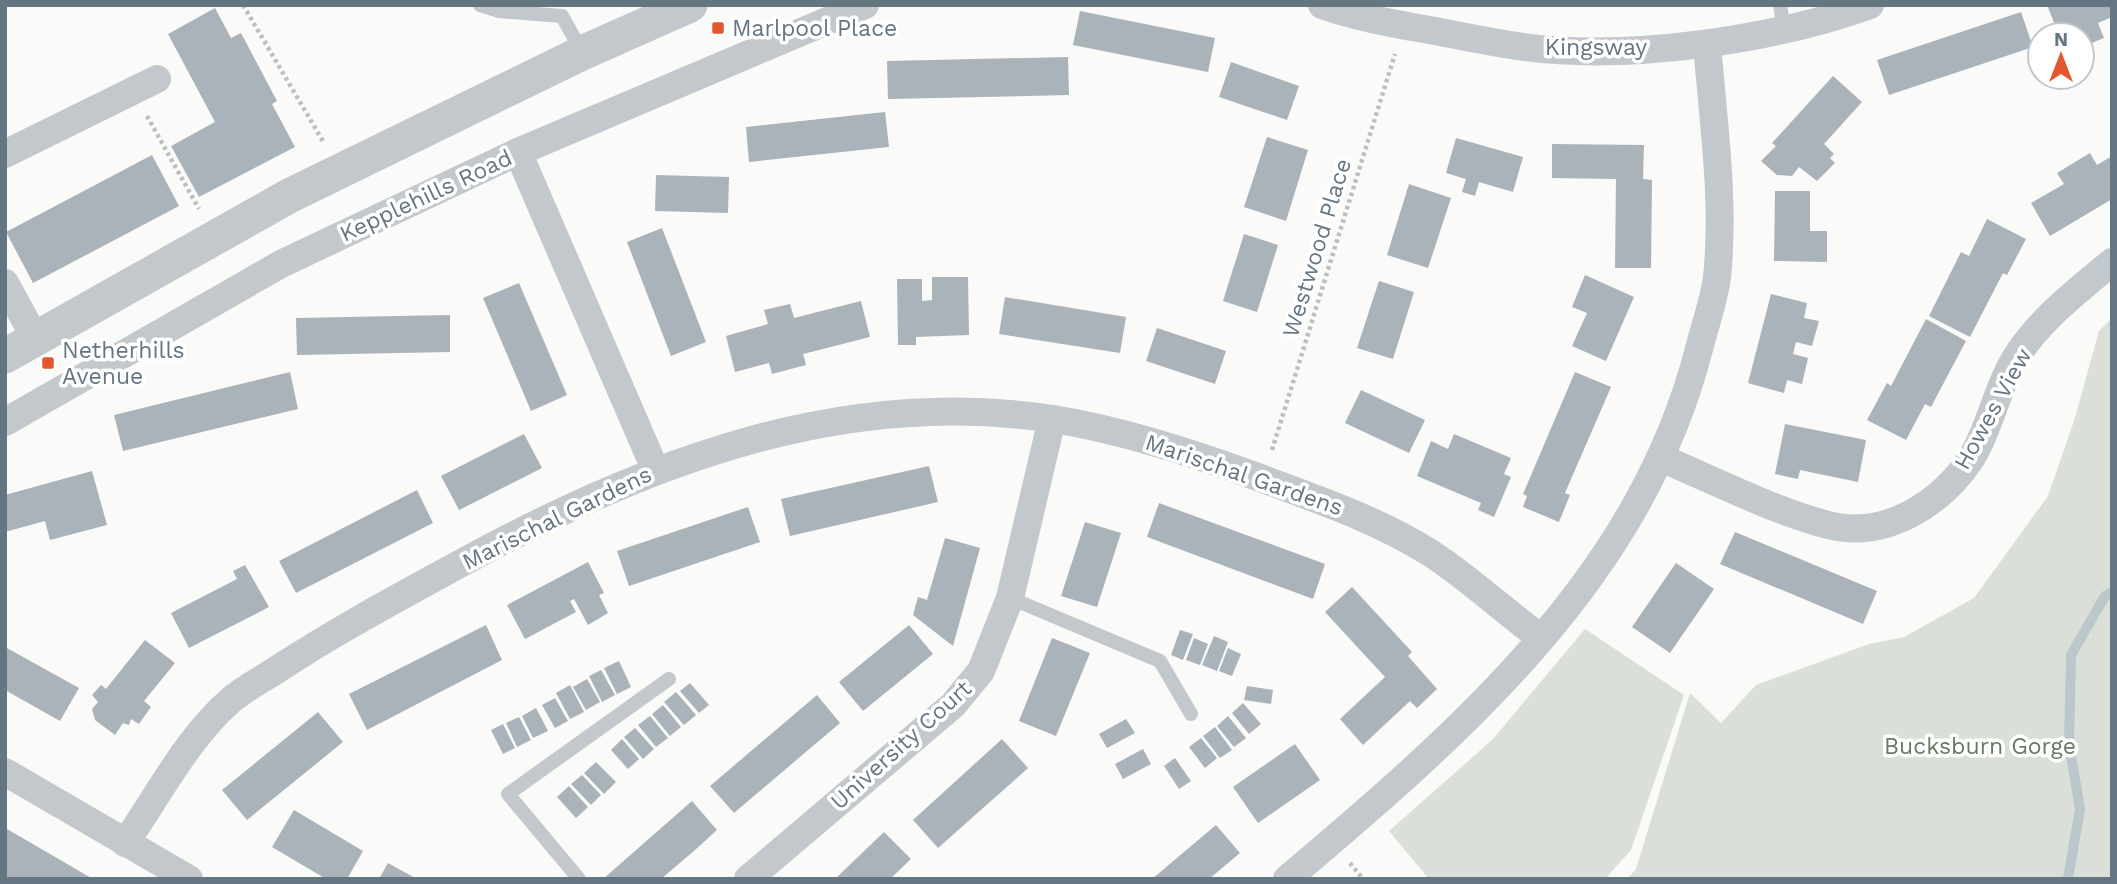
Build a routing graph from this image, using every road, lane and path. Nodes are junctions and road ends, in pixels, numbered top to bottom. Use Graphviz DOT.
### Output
graph roads {
  1 [pos="243,5"];
  2 [pos="480,5"];
  3 [pos="690,5"];
  4 [pos="865,5"];
  5 [pos="1322,5"];
  6 [pos="1870,5"];
  7 [pos="1782,17"];
  8 [pos="1404,27"];
  9 [pos="1707,44"];
  10 [pos="582,53"];
  11 [pos="145,85"];
  12 [pos="518,152"];
  13 [pos="5,154"];
  14 [pos="341,170"];
  15 [pos="214,237"];
  16 [pos="2112,262"];
  17 [pos="5,283"];
  18 [pos="35,338"];
  19 [pos="5,356"];
  20 [pos="1052,419"];
  21 [pos="5,422"];
  22 [pos="1661,458"];
  23 [pos="655,469"];
  24 [pos="1263,479"];
  25 [pos="1010,598"];
  26 [pos="1541,638"];
  27 [pos="669,679"];
  28 [pos="1191,714"];
  29 [pos="5,772"];
  30 [pos="125,843"];
  31 [pos="189,879"];
  32 [pos="579,879"];
  33 [pos="748,879"];
  34 [pos="1287,879"];
  1 -- 14 [label="path"];
  2 -- 10 [label="lane"];
  3 -- 10 [label="street"];
  4 -- 12 [label="street, Kepplehills Road"];
  5 -- 8 [label="street, Kingsway"];
  6 -- 7 [label="street, Kingsway"];
  7 -- 9 [label="street, Kingsway"];
  8 -- 9 [label="street, Kingsway"];
  8 -- 24 [label="path, Westwood Place"];
  9 -- 22 [label="street"];
  10 -- 14 [label="street"];
  11 -- 13 [label="street"];
  11 -- 15 [label="path"];
  12 -- 21 [label="street, Kepplehills Road"];
  12 -- 23 [label="street"];
  14 -- 15 [label="street"];
  15 -- 18 [label="street"];
  16 -- 22 [label="street, Howes View"];
  17 -- 18 [label="street"];
  18 -- 19 [label="street"];
  20 -- 23 [label="street, Marischal Gardens"];
  20 -- 24 [label="street, Marischal Gardens"];
  20 -- 25 [label="street, University Court"];
  22 -- 26 [label="street"];
  23 -- 30 [label="street, Marischal Gardens"];
  24 -- 26 [label="street, Marischal Gardens"];
  25 -- 28 [label="lane"];
  25 -- 33 [label="street, University Court"];
  26 -- 34 [label="street"];
  27 -- 32 [label="lane"];
  29 -- 30 [label="street"];
  30 -- 31 [label="street"];
}
